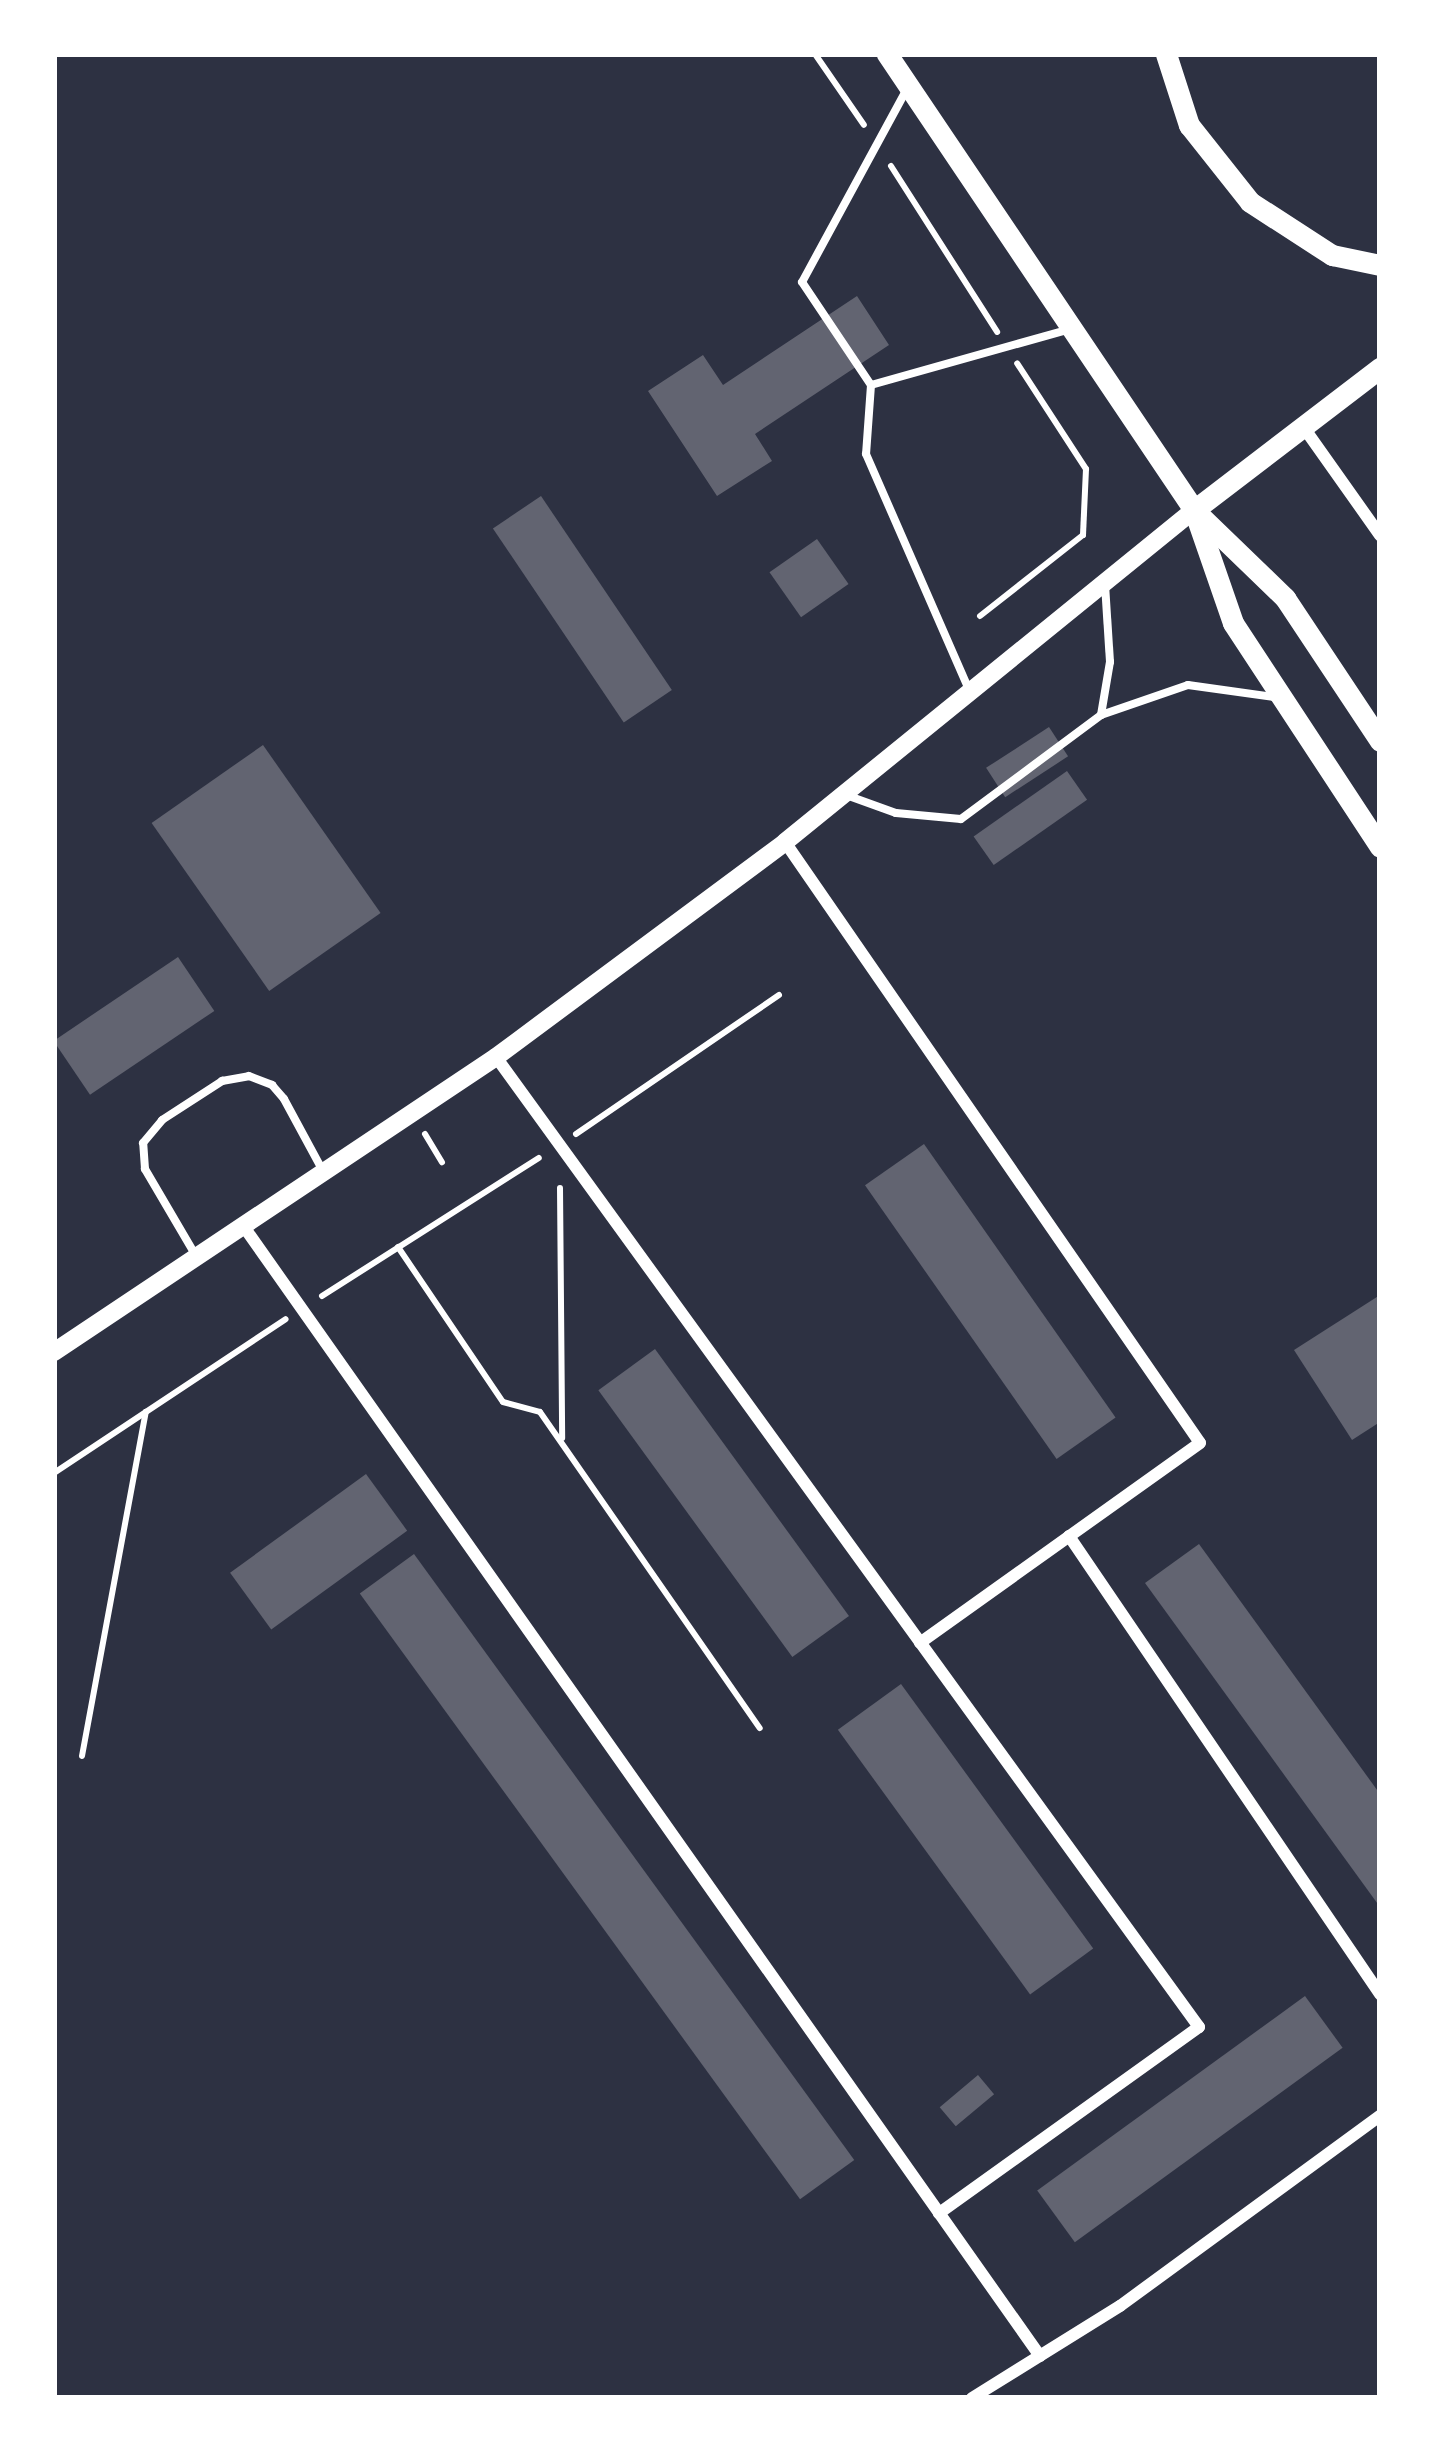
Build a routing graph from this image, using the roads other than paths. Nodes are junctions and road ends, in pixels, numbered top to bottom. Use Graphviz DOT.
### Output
graph roads {
  1 [pos="887,54"];
  2 [pos="1166,54"];
  3 [pos="908,86"];
  4 [pos="1380,266"];
  5 [pos="1072,329"];
  6 [pos="1380,368"];
  7 [pos="871,385"];
  8 [pos="1301,424"];
  9 [pos="1194,510"];
  10 [pos="1380,535"];
  11 [pos="1105,582"];
  12 [pos="970,692"];
  13 [pos="1282,698"];
  14 [pos="1101,715"];
  15 [pos="1380,740"];
  16 [pos="844,795"];
  17 [pos="784,842"];
  18 [pos="1380,847"];
  19 [pos="496,1057"];
  20 [pos="323,1171"];
  21 [pos="242,1224"];
  22 [pos="196,1257"];
  23 [pos="54,1352"];
  24 [pos="1069,1536"];
  25 [pos="920,1642"];
  26 [pos="1380,1994"];
  27 [pos="1380,2116"];
  28 [pos="939,2213"];
  29 [pos="1040,2356"];
  30 [pos="975,2397"];
  1 -- 3 [label="main road"];
  2 -- 4 [label="main road"];
  3 -- 5 [label="main road"];
  3 -- 7 [label="lane"];
  5 -- 7 [label="lane"];
  5 -- 9 [label="main road"];
  6 -- 8 [label="main road"];
  7 -- 12 [label="lane"];
  8 -- 9 [label="main road"];
  8 -- 10 [label="street"];
  9 -- 11 [label="street"];
  9 -- 13 [label="main road"];
  9 -- 15 [label="main road"];
  11 -- 12 [label="street"];
  11 -- 14 [label="lane"];
  12 -- 16 [label="street"];
  13 -- 14 [label="lane"];
  13 -- 18 [label="main road"];
  14 -- 16 [label="lane"];
  16 -- 17 [label="street"];
  17 -- 19 [label="street"];
  17 -- 24 [label="street"];
  19 -- 20 [label="street"];
  19 -- 25 [label="street"];
  20 -- 21 [label="street"];
  20 -- 22 [label="lane"];
  21 -- 22 [label="street"];
  21 -- 28 [label="street"];
  22 -- 23 [label="street"];
  24 -- 25 [label="street"];
  24 -- 26 [label="street"];
  25 -- 28 [label="street"];
  27 -- 29 [label="street"];
  28 -- 29 [label="street"];
  29 -- 30 [label="street"];
}
